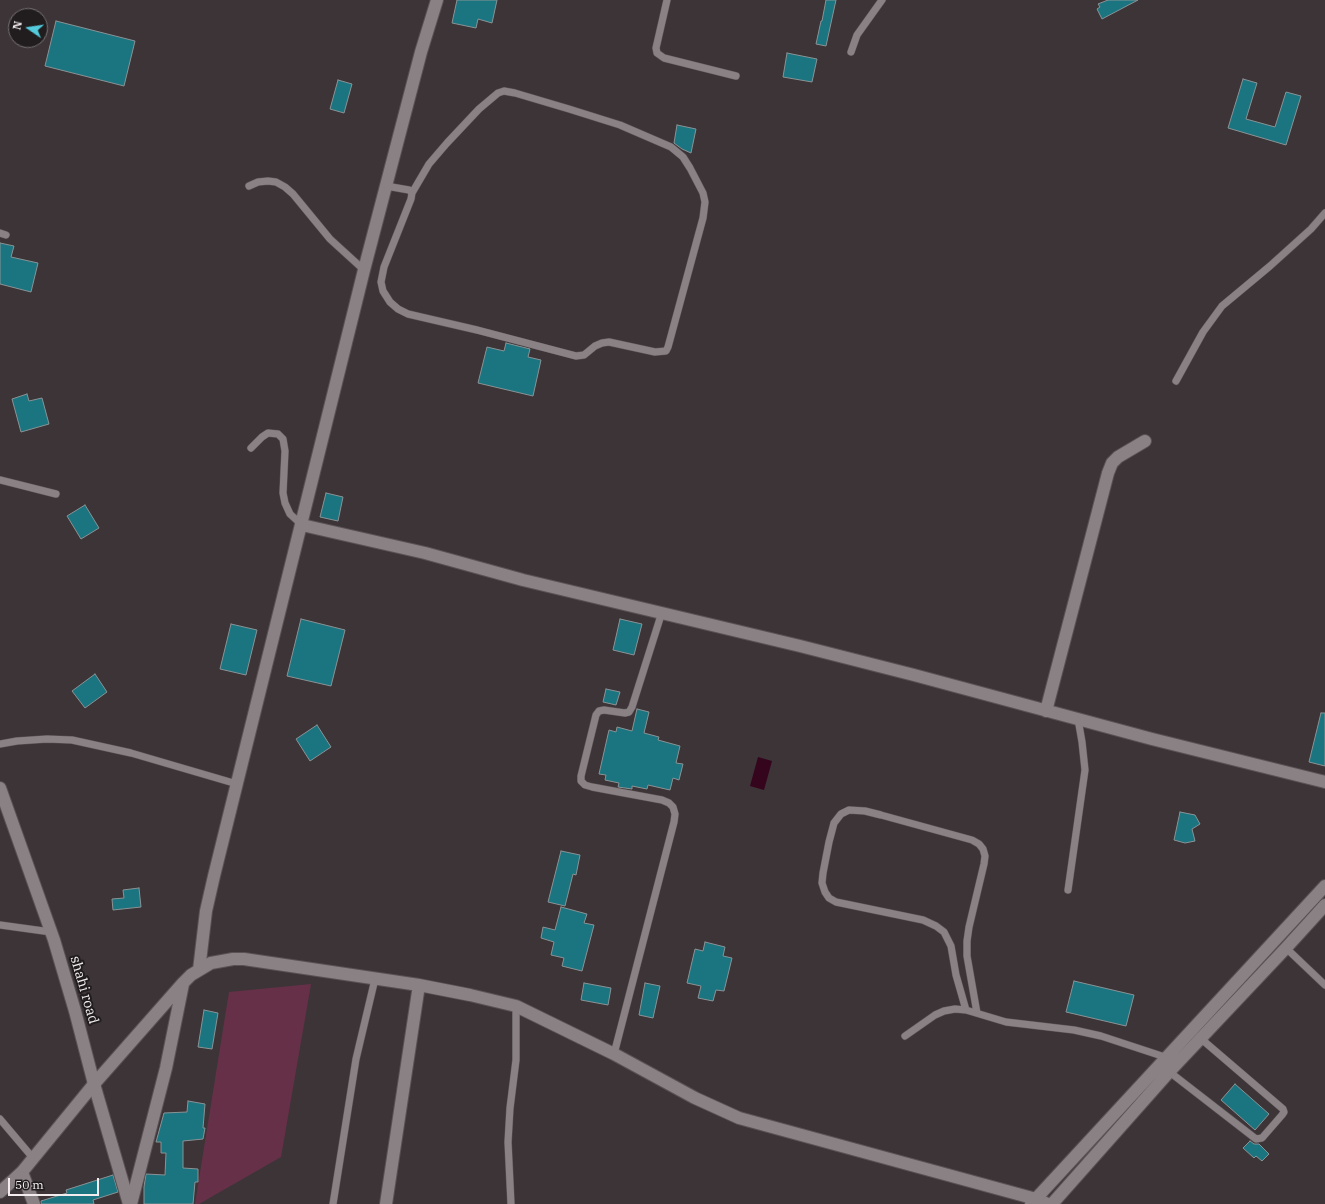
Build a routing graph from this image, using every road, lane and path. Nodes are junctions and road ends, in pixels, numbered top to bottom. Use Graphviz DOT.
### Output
graph roads {
  1 [pos="437,0"];
  2 [pos="666,0"];
  3 [pos="882,0"];
  4 [pos="851,52"];
  5 [pos="736,76"];
  6 [pos="249,186"];
  7 [pos="386,186"];
  8 [pos="412,193"];
  9 [pos="1325,213"];
  10 [pos="364,270"];
  11 [pos="1176,381"];
  12 [pos="1145,441"];
  13 [pos="251,448"];
  14 [pos="0,480"];
  15 [pos="56,494"];
  16 [pos="302,524"];
  17 [pos="662,612"];
  18 [pos="1046,710"];
  19 [pos="1078,719"];
  20 [pos="0,744"];
  21 [pos="1325,782"];
  22 [pos="237,784"];
  23 [pos="0,788"];
  24 [pos="1325,886"];
  25 [pos="1068,890"];
  26 [pos="1325,905"];
  27 [pos="0,925"];
  28 [pos="51,932"];
  29 [pos="1286,948"];
  30 [pos="199,970"];
  31 [pos="375,979"];
  32 [pos="183,983"];
  33 [pos="419,985"];
  34 [pos="1325,985"];
  35 [pos="516,1006"];
  36 [pos="966,1010"];
  37 [pos="977,1013"];
  38 [pos="1196,1035"];
  39 [pos="905,1036"];
  40 [pos="614,1054"];
  41 [pos="1165,1065"];
  42 [pos="94,1084"];
  43 [pos="0,1119"];
  44 [pos="33,1158"];
  45 [pos="22,1172"];
  46 [pos="0,1192"];
  47 [pos="1033,1201"];
  48 [pos="34,1204"];
  49 [pos="130,1204"];
  50 [pos="334,1204"];
  51 [pos="386,1204"];
  52 [pos="511,1204"];
  53 [pos="1048,1204"];
  54 [pos="1052,1204"];
  1 -- 7 [label="street"];
  2 -- 5 [label="lane"];
  3 -- 4 [label="lane"];
  6 -- 10 [label="lane"];
  7 -- 8 [label="lane"];
  7 -- 10 [label="street"];
  8 -- 8 [label="lane"];
  9 -- 11 [label="lane"];
  10 -- 16 [label="street"];
  12 -- 18 [label="street"];
  13 -- 16 [label="lane"];
  14 -- 15 [label="lane"];
  16 -- 17 [label="street"];
  16 -- 22 [label="street"];
  17 -- 18 [label="street"];
  17 -- 40 [label="lane"];
  18 -- 19 [label="street"];
  19 -- 21 [label="street"];
  19 -- 25 [label="lane"];
  20 -- 22 [label="lane"];
  22 -- 30 [label="street"];
  23 -- 28 [label="street, shahi road"];
  24 -- 38 [label="street"];
  26 -- 29 [label="street"];
  27 -- 28 [label="lane"];
  28 -- 42 [label="street, shahi road"];
  29 -- 34 [label="lane"];
  29 -- 38 [label="street"];
  30 -- 31 [label="street"];
  30 -- 32 [label="street"];
  31 -- 33 [label="street"];
  31 -- 50 [label="lane"];
  32 -- 42 [label="street"];
  32 -- 49 [label="street"];
  33 -- 35 [label="street"];
  33 -- 51 [label="street"];
  35 -- 40 [label="street"];
  35 -- 52 [label="lane"];
  36 -- 37 [label="lane"];
  36 -- 37 [label="lane"];
  36 -- 39 [label="lane"];
  37 -- 41 [label="lane"];
  38 -- 41 [label="street"];
  38 -- 41 [label="street"];
  38 -- 41 [label="lane"];
  40 -- 47 [label="street"];
  41 -- 47 [label="street"];
  41 -- 54 [label="street"];
  42 -- 44 [label="street"];
  42 -- 49 [label="street, shahi road"];
  43 -- 44 [label="lane"];
  44 -- 45 [label="street"];
  45 -- 46 [label="street"];
  45 -- 48 [label="street"];
  47 -- 53 [label="street"];
}
